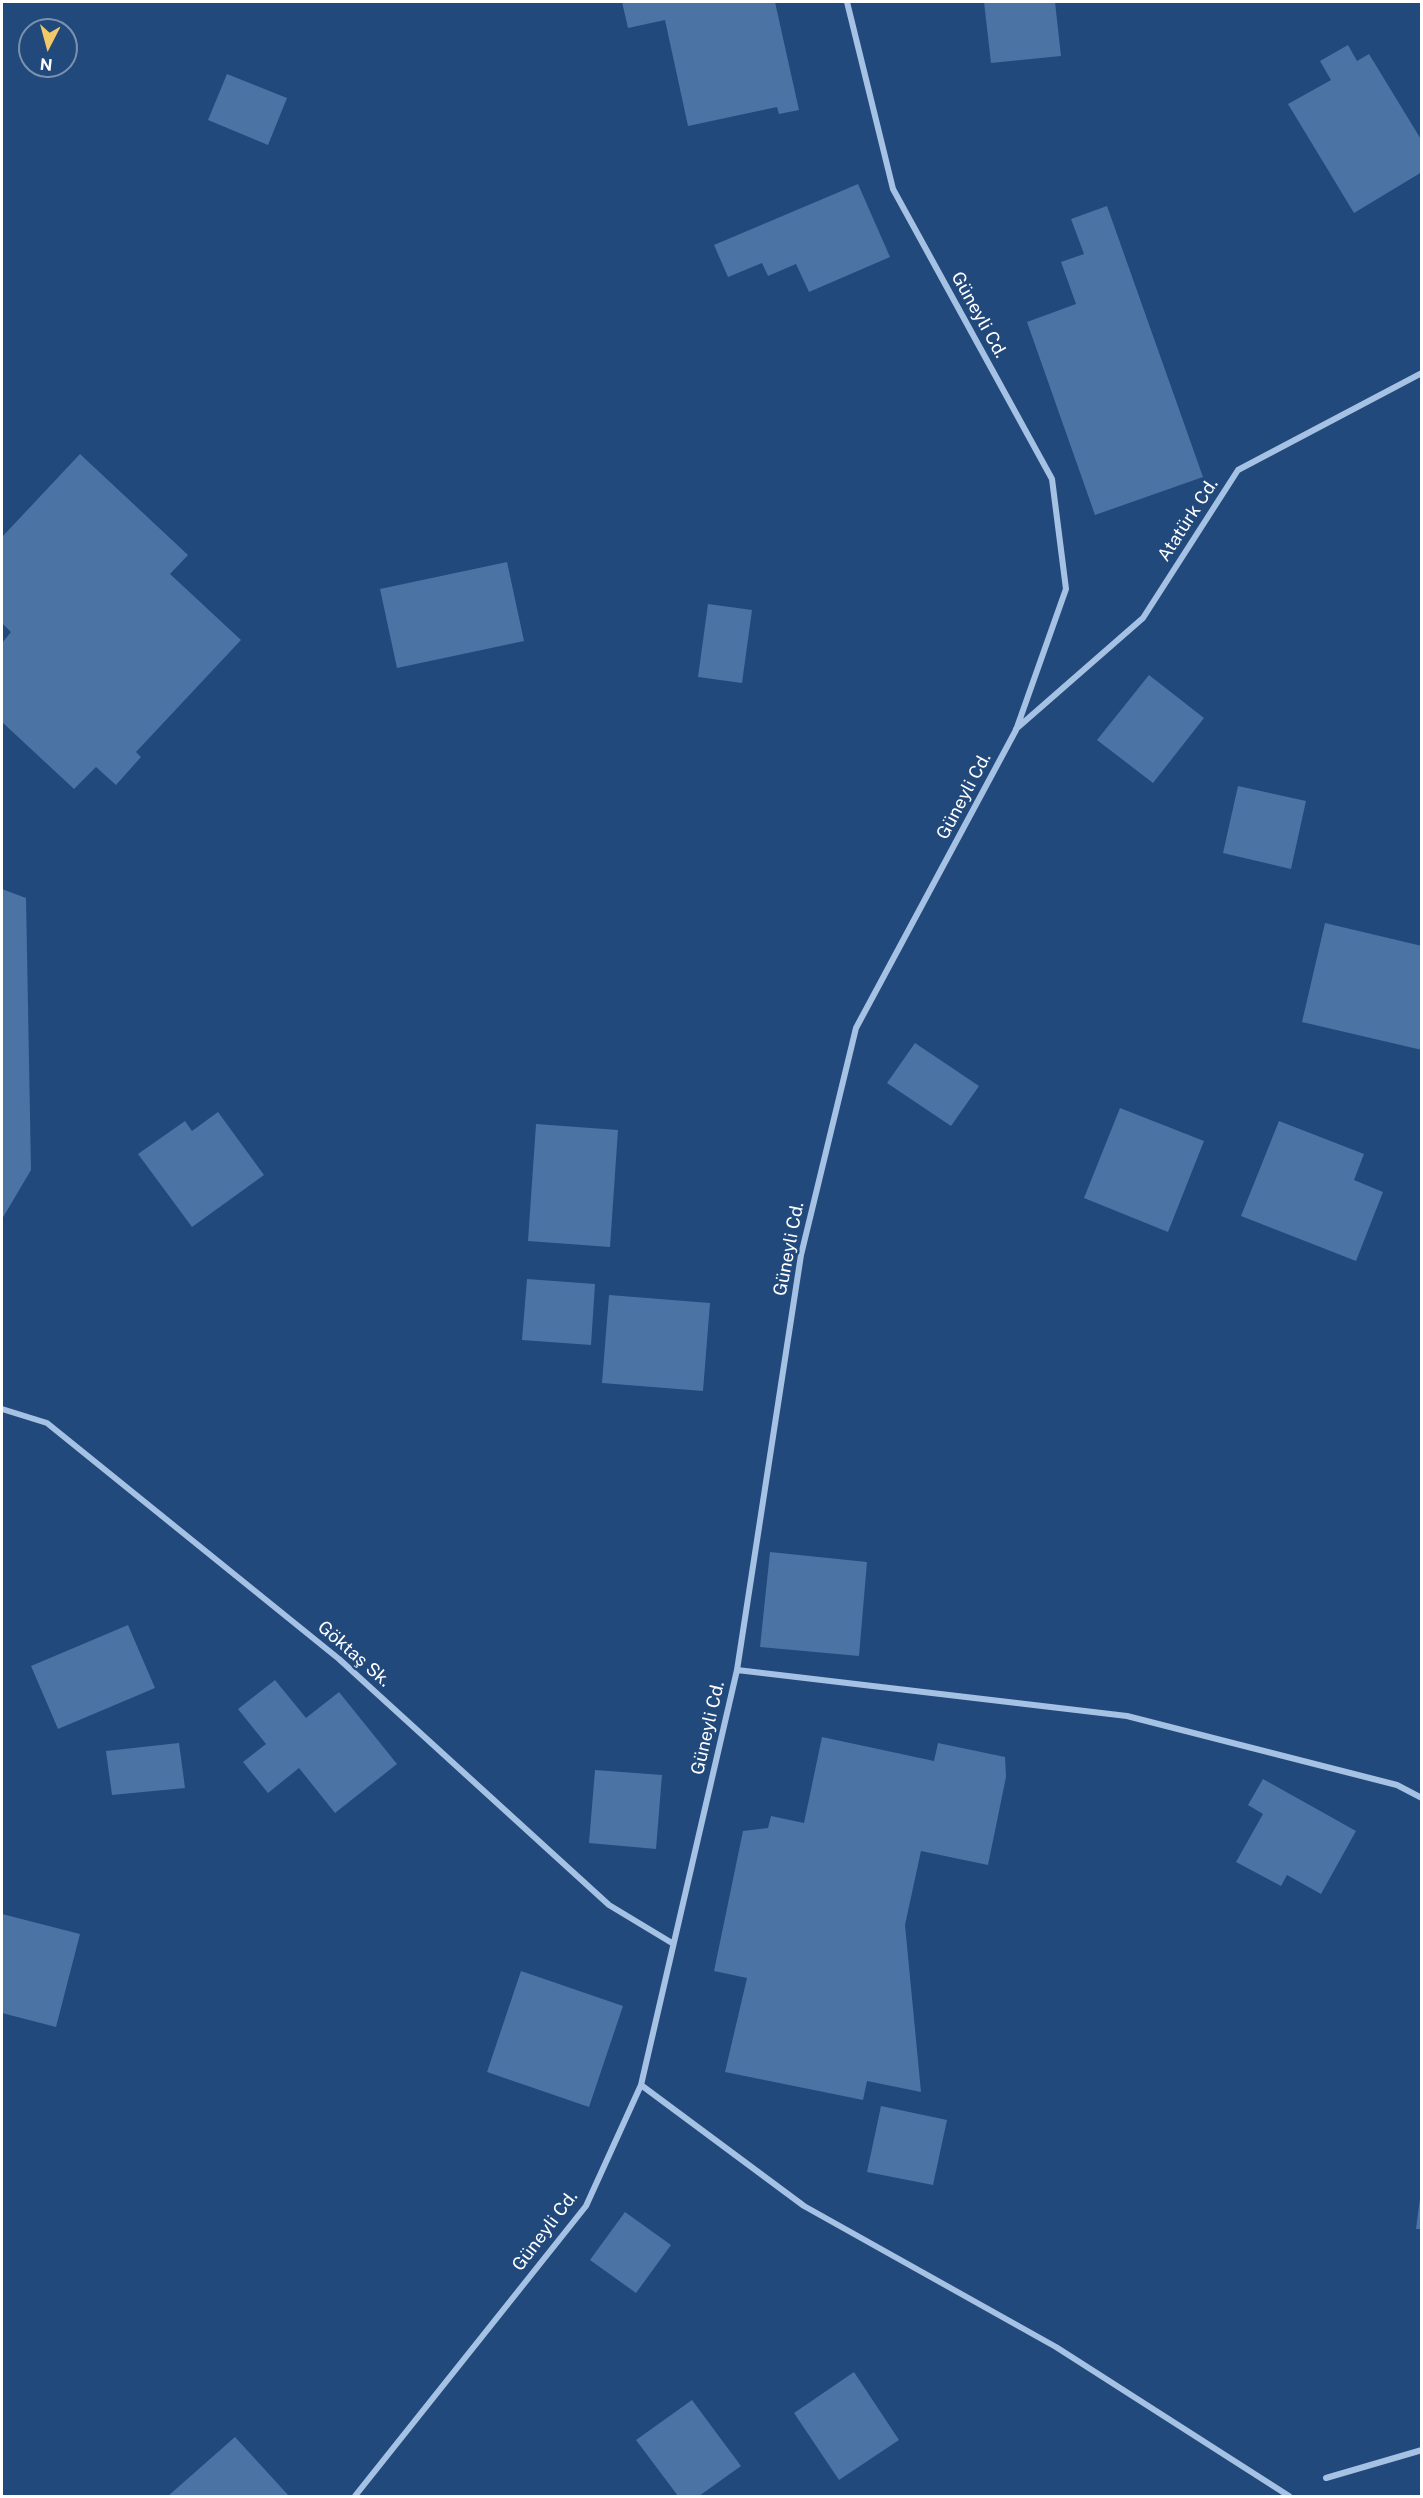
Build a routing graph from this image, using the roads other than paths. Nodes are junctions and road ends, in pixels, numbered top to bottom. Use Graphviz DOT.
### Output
graph roads {
  1 [pos="847,2"];
  2 [pos="1422,373"];
  3 [pos="1016,730"];
  4 [pos="2,1409"];
  5 [pos="737,1670"];
  6 [pos="1422,1798"];
  7 [pos="672,1943"];
  8 [pos="641,2085"];
  9 [pos="1422,2450"];
  10 [pos="1326,2478"];
  11 [pos="355,2496"];
  12 [pos="1289,2496"];
  1 -- 3 [label="street, Güneyli Cd."];
  2 -- 3 [label="street, Atatürk Cd."];
  3 -- 5 [label="street, Güneyli Cd."];
  4 -- 7 [label="street, Göktaş Sk."];
  5 -- 6 [label="street"];
  5 -- 7 [label="street, Güneyli Cd."];
  7 -- 8 [label="street, Güneyli Cd."];
  8 -- 11 [label="street, Güneyli Cd."];
  8 -- 12 [label="street"];
  9 -- 10 [label="street"];
}
